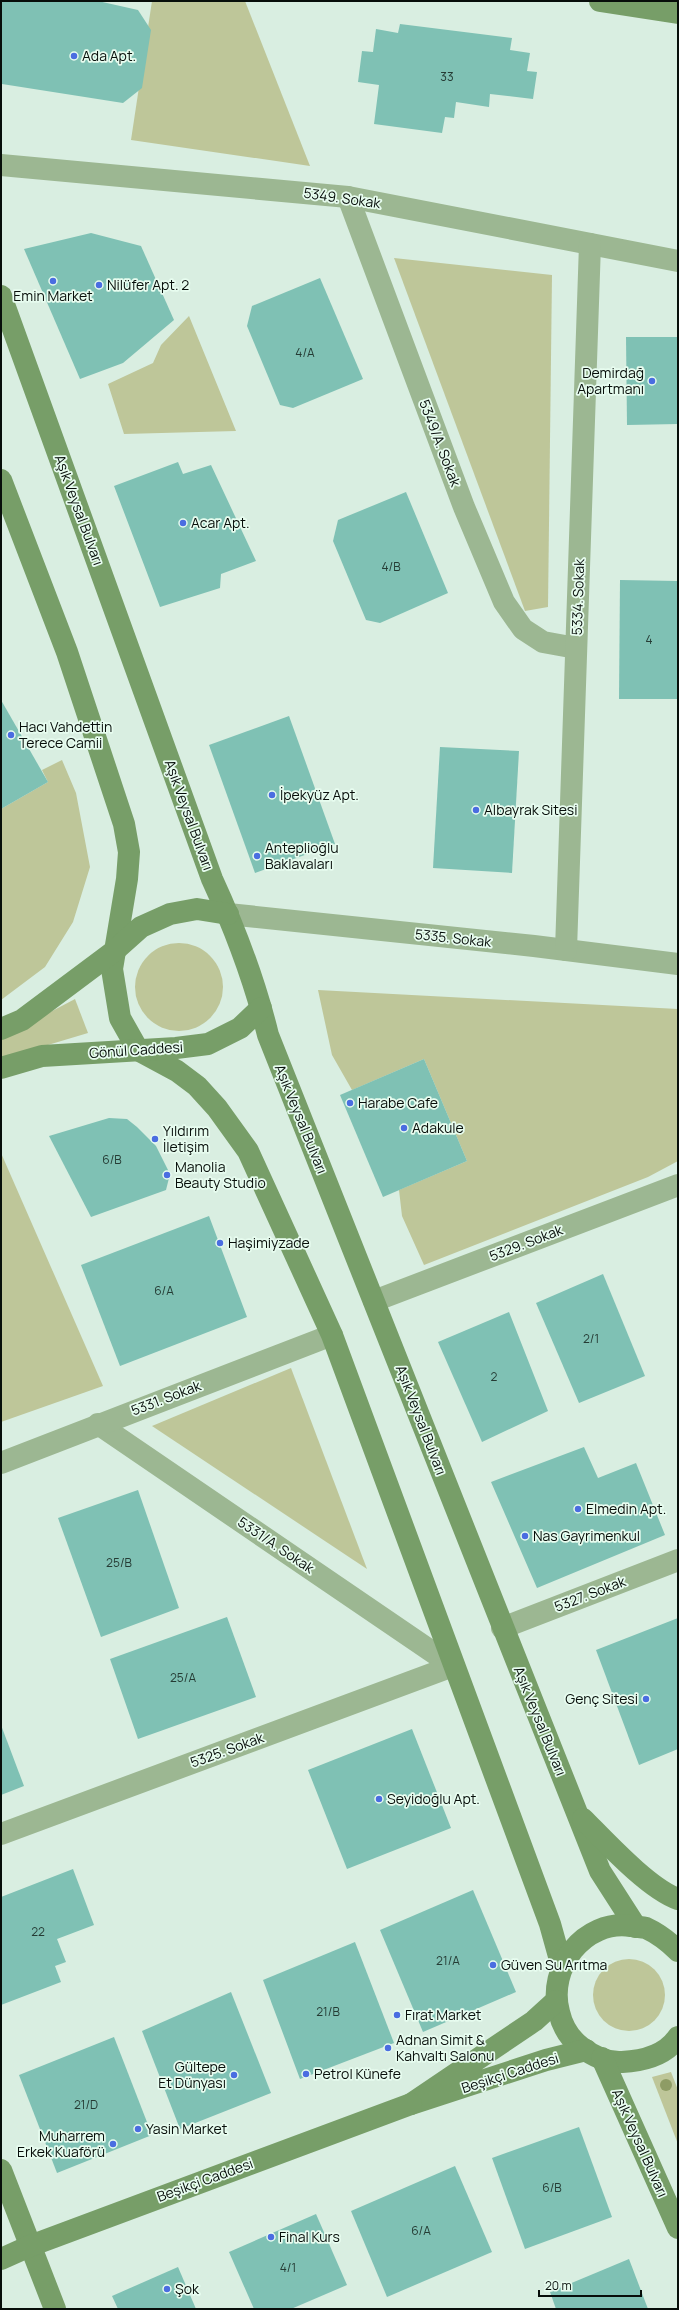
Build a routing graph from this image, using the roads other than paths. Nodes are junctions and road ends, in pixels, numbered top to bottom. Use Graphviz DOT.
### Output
graph roads {
  1 [pos="600,1"];
  2 [pos="678,13"];
  3 [pos="1,165"];
  4 [pos="348,197"];
  5 [pos="590,244"];
  6 [pos="678,261"];
  7 [pos="1,296"];
  8 [pos="1,480"];
  9 [pos="576,648"];
  10 [pos="228,914"];
  11 [pos="566,950"];
  12 [pos="113,952"];
  13 [pos="678,964"];
  14 [pos="261,1008"];
  15 [pos="1,1029"];
  16 [pos="138,1050"];
  17 [pos="1,1068"];
  18 [pos="678,1185"];
  19 [pos="374,1301"];
  20 [pos="332,1335"];
  21 [pos="98,1424"];
  22 [pos="1,1463"];
  23 [pos="678,1560"];
  24 [pos="502,1628"];
  25 [pos="453,1666"];
  26 [pos="576,1811"];
  27 [pos="1,1834"];
  28 [pos="678,1899"];
  29 [pos="636,1927"];
  30 [pos="678,1951"];
  31 [pos="562,1967"];
  32 [pos="556,2000"];
  33 [pos="678,2039"];
  34 [pos="594,2054"];
  35 [pos="411,2104"];
  36 [pos="1,2170"];
  37 [pos="678,2228"];
  38 [pos="30,2246"];
  39 [pos="1,2259"];
  40 [pos="55,2309"];
  1 -- 2 [label="main road"];
  3 -- 4 [label="street, 5349. Sokak"];
  4 -- 5 [label="street, 5349. Sokak"];
  4 -- 9 [label="street, 5349/A. Sokak"];
  5 -- 6 [label="street, 5349. Sokak"];
  5 -- 9 [label="street, 5334. Sokak"];
  7 -- 10 [label="main road, Aşık Veysal Bulvarı"];
  8 -- 12 [label="main road"];
  9 -- 11 [label="street, 5334. Sokak"];
  10 -- 11 [label="street, 5335. Sokak"];
  10 -- 12 [label="main road"];
  10 -- 14 [label="main road, Aşık Veysal Bulvarı"];
  11 -- 13 [label="street, 5335. Sokak"];
  12 -- 15 [label="main road"];
  12 -- 16 [label="main road"];
  14 -- 16 [label="main road, Gönül Caddesi"];
  14 -- 19 [label="main road, Aşık Veysal Bulvarı"];
  16 -- 17 [label="main road, Gönül Caddesi"];
  16 -- 20 [label="main road"];
  18 -- 19 [label="street, 5329. Sokak"];
  19 -- 24 [label="main road, Aşık Veysal Bulvarı"];
  20 -- 21 [label="street, 5331. Sokak"];
  20 -- 25 [label="main road"];
  21 -- 22 [label="street, 5331. Sokak"];
  21 -- 25 [label="street, 5331/A. Sokak"];
  23 -- 24 [label="street, 5327. Sokak"];
  24 -- 26 [label="main road, Aşık Veysal Bulvarı"];
  25 -- 27 [label="street, 5325. Sokak"];
  25 -- 31 [label="main road"];
  26 -- 28 [label="main road"];
  26 -- 29 [label="main road, Aşık Veysal Bulvarı"];
  29 -- 30 [label="main road, Aşık Veysal Bulvarı"];
  29 -- 31 [label="main road, Aşık Veysal Bulvarı"];
  31 -- 32 [label="main road, Aşık Veysal Bulvarı"];
  32 -- 34 [label="main road, Aşık Veysal Bulvarı"];
  32 -- 35 [label="main road, Beşikçi Caddesi"];
  33 -- 34 [label="main road, Aşık Veysal Bulvarı"];
  34 -- 35 [label="main road, Beşikçi Caddesi"];
  34 -- 37 [label="main road, Aşık Veysal Bulvarı"];
  35 -- 38 [label="main road, Beşikçi Caddesi"];
  36 -- 38 [label="main road"];
  38 -- 39 [label="main road, Beşikçi Caddesi"];
  38 -- 40 [label="main road"];
}
